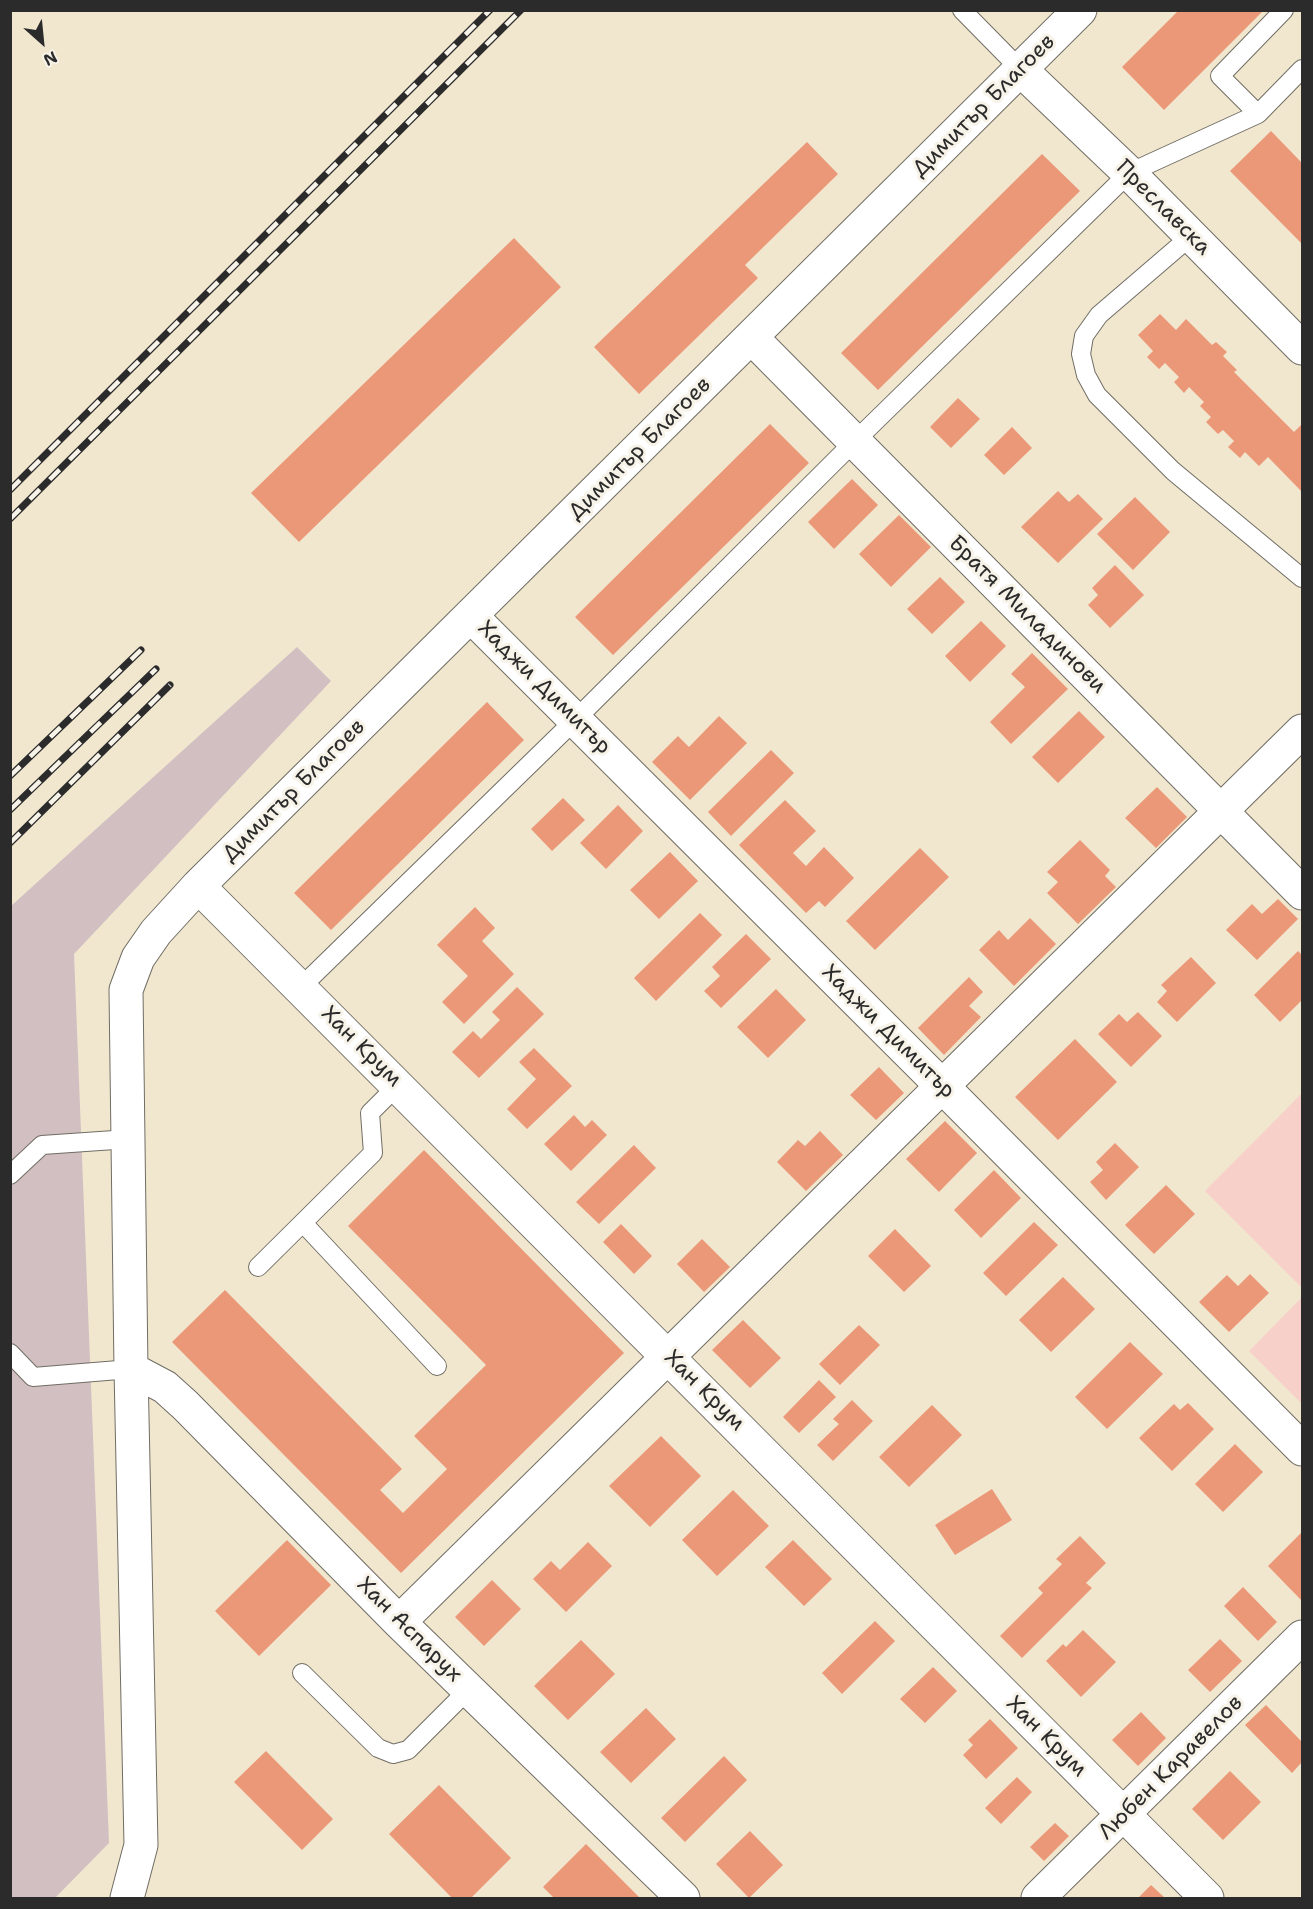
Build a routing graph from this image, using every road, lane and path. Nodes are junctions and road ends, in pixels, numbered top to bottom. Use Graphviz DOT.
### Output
graph roads {
  1 [pos="962,10"];
  2 [pos="1080,10"];
  3 [pos="1284,10"];
  4 [pos="1302,69"];
  5 [pos="1021,70"];
  6 [pos="1257,114"];
  7 [pos="1129,173"];
  8 [pos="1191,236"];
  9 [pos="752,338"];
  10 [pos="1302,348"];
  11 [pos="855,441"];
  12 [pos="1302,578"];
  13 [pos="471,616"];
  14 [pos="575,720"];
  15 [pos="1302,731"];
  16 [pos="1221,811"];
  17 [pos="198,886"];
  18 [pos="1302,893"];
  19 [pos="301,987"];
  20 [pos="398,1084"];
  21 [pos="942,1086"];
  22 [pos="129,1139"];
  23 [pos="10,1175"];
  24 [pos="303,1223"];
  25 [pos="258,1267"];
  26 [pos="10,1353"];
  27 [pos="668,1356"];
  28 [pos="437,1366"];
  29 [pos="131,1369"];
  30 [pos="1302,1449"];
  31 [pos="399,1622"];
  32 [pos="1302,1637"];
  33 [pos="302,1673"];
  34 [pos="469,1689"];
  35 [pos="1124,1815"];
  36 [pos="130,1898"];
  37 [pos="683,1899"];
  38 [pos="1038,1899"];
  39 [pos="1207,1899"];
  1 -- 5 [label="lane"];
  2 -- 5 [label="street, Димитър Благоев"];
  3 -- 6 [label="lane"];
  4 -- 6 [label="lane"];
  5 -- 7 [label="street, Преславска"];
  5 -- 9 [label="street, Димитър Благоев"];
  6 -- 7 [label="lane"];
  7 -- 8 [label="street, Преславска"];
  7 -- 11 [label="lane"];
  8 -- 10 [label="street, Преславска"];
  8 -- 12 [label="lane"];
  9 -- 11 [label="street, Братя Миладинови"];
  9 -- 13 [label="street, Димитър Благоев"];
  11 -- 14 [label="lane"];
  11 -- 16 [label="street, Братя Миладинови"];
  13 -- 14 [label="street, Хаджи Димитър"];
  13 -- 17 [label="street, Димитър Благоев"];
  14 -- 19 [label="lane"];
  14 -- 21 [label="street, Хаджи Димитър"];
  15 -- 16 [label="street"];
  16 -- 18 [label="street, Братя Миладинови"];
  16 -- 21 [label="street"];
  17 -- 19 [label="street, Хан Крум"];
  17 -- 22 [label="street, Димитър Благоев"];
  19 -- 20 [label="street, Хан Крум"];
  20 -- 24 [label="lane"];
  20 -- 27 [label="street, Хан Крум"];
  21 -- 27 [label="street"];
  21 -- 30 [label="street, Хаджи Димитър"];
  22 -- 23 [label="lane"];
  22 -- 29 [label="street, Димитър Благоев"];
  24 -- 25 [label="lane"];
  24 -- 28 [label="lane"];
  26 -- 29 [label="lane"];
  27 -- 31 [label="street"];
  27 -- 35 [label="street, Хан Крум"];
  29 -- 31 [label="street, Хан Аспарух"];
  29 -- 36 [label="street, Димитър Благоев"];
  31 -- 34 [label="street, Хан Аспарух"];
  32 -- 35 [label="street, Любен Каравелов"];
  33 -- 34 [label="lane"];
  34 -- 37 [label="street, Хан Аспарух"];
  35 -- 38 [label="street, Любен Каравелов"];
  35 -- 39 [label="street, Хан Крум"];
}
